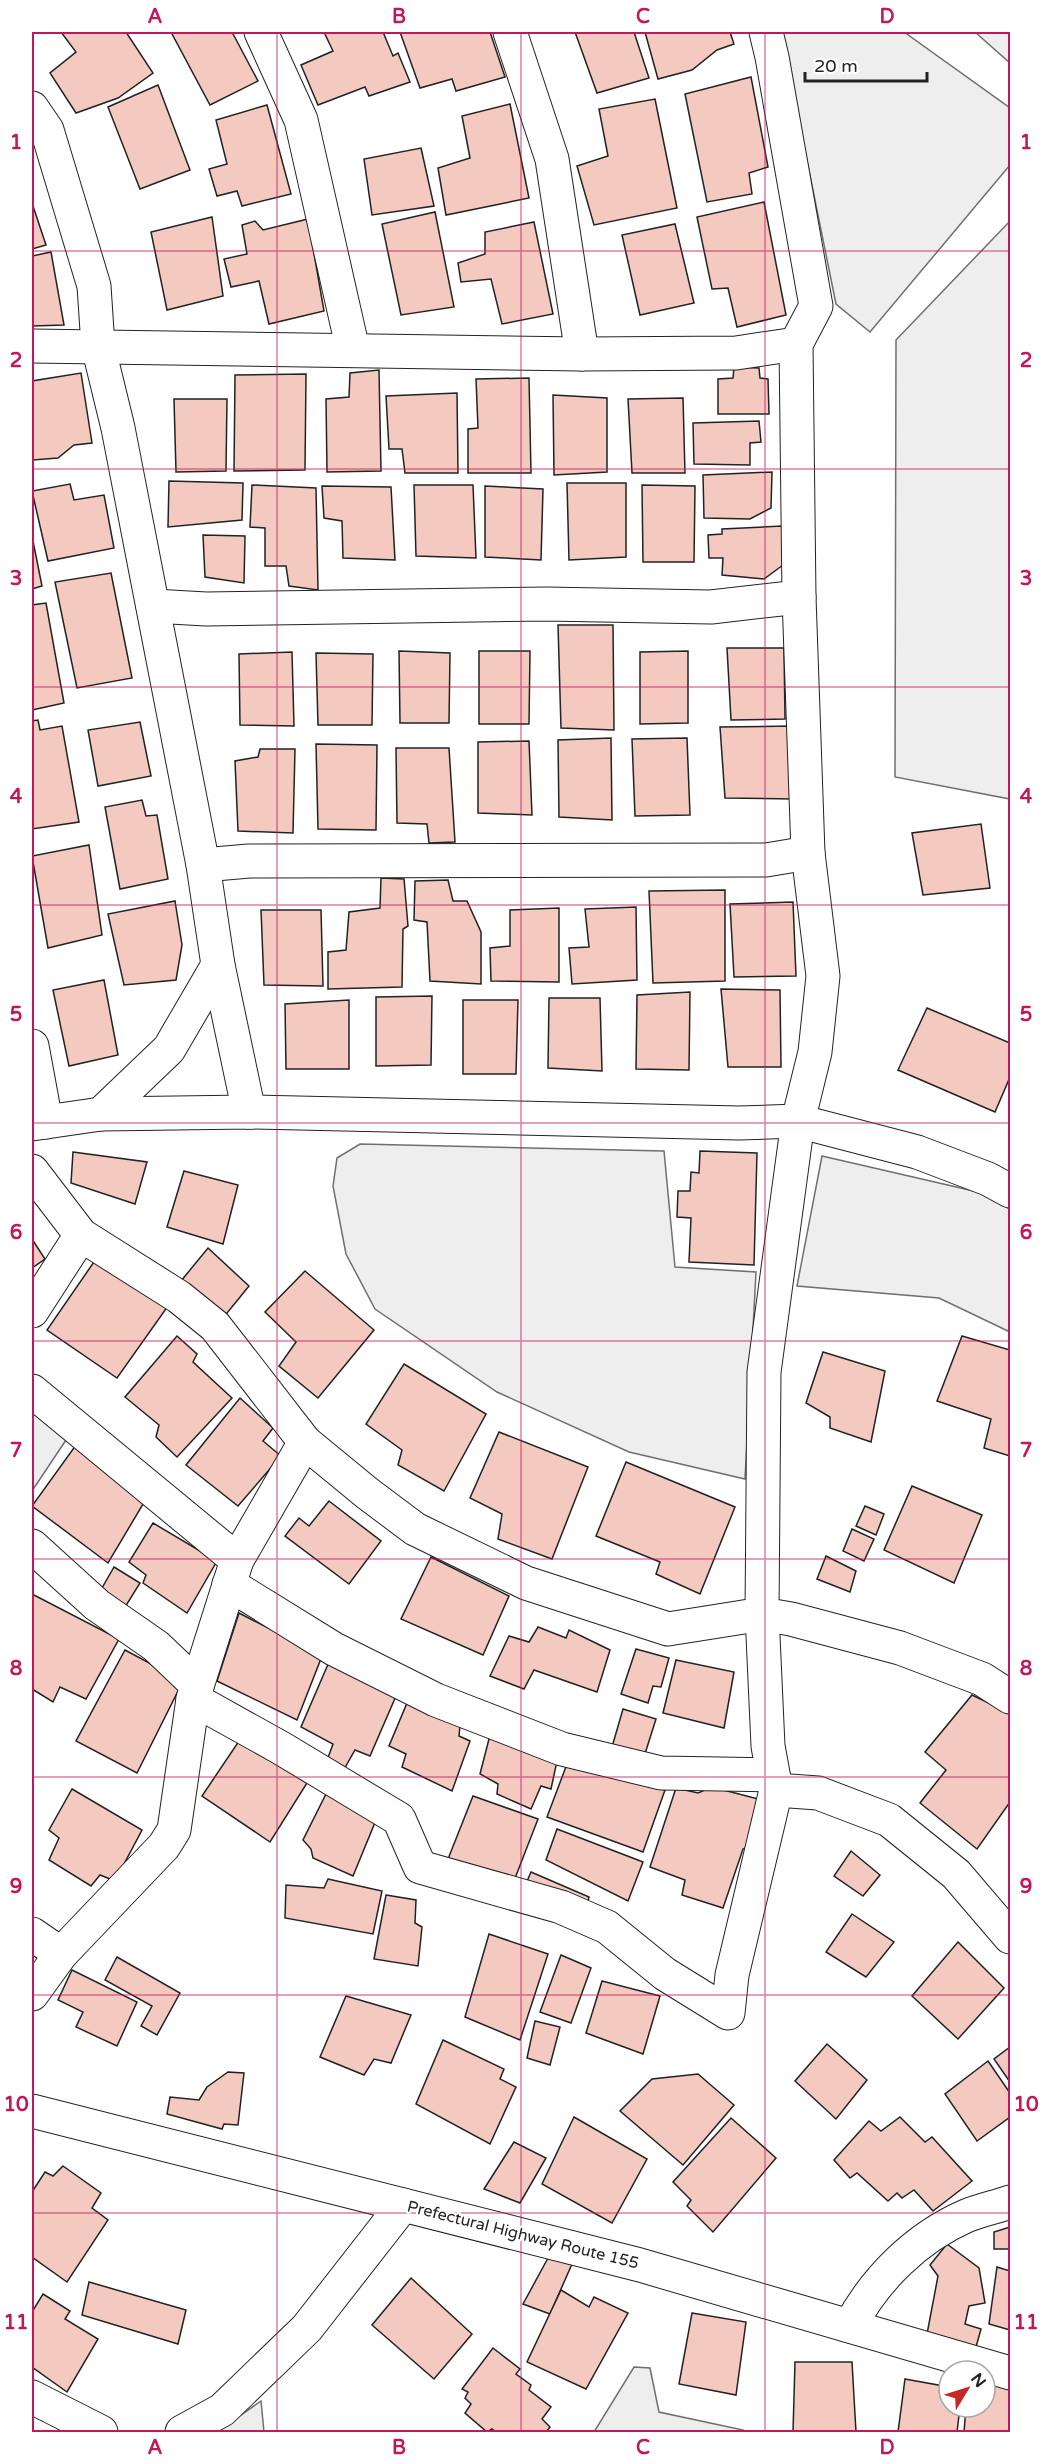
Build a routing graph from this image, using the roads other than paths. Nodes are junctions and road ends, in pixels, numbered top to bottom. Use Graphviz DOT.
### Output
graph roads {
  1 [pos="261,32"];
  2 [pos="510,32"];
  3 [pos="766,32"];
  4 [pos="32,108"];
  5 [pos="796,344"];
  6 [pos="32,346"];
  7 [pos="98,346"];
  8 [pos="353,350"];
  9 [pos="582,354"];
  10 [pos="799,597"];
  11 [pos="153,606"];
  12 [pos="808,853"];
  13 [pos="203,865"];
  14 [pos="218,965"];
  15 [pos="32,1046"];
  16 [pos="249,1112"];
  17 [pos="101,1114"];
  18 [pos="798,1121"];
  19 [pos="39,1123"];
  20 [pos="32,1171"];
  21 [pos="1011,1191"];
  22 [pos="81,1236"];
  23 [pos="32,1311"];
  24 [pos="32,1391"];
  25 [pos="305,1442"];
  26 [pos="32,1546"];
  27 [pos="233,1572"];
  28 [pos="762,1614"];
  29 [pos="195,1692"];
  30 [pos="1011,1697"];
  31 [pos="775,1782"];
  32 [pos="32,1934"];
  33 [pos="1011,1937"];
  34 [pos="61,1954"];
  35 [pos="32,1994"];
  36 [pos="32,2112"];
  37 [pos="1011,2202"];
  38 [pos="403,2205"];
  39 [pos="850,2326"];
  40 [pos="1011,2373"];
  41 [pos="32,2397"];
  42 [pos="101,2433"];
  43 [pos="182,2433"];
  1 -- 8 [label="street"];
  2 -- 9 [label="street"];
  3 -- 5 [label="street"];
  4 -- 7 [label="street"];
  5 -- 9 [label="street"];
  5 -- 10 [label="street"];
  6 -- 7 [label="street"];
  7 -- 8 [label="street"];
  7 -- 11 [label="street"];
  8 -- 9 [label="street"];
  10 -- 11 [label="street"];
  10 -- 12 [label="street"];
  11 -- 13 [label="street"];
  12 -- 13 [label="street"];
  12 -- 18 [label="street"];
  13 -- 14 [label="street"];
  14 -- 16 [label="street"];
  14 -- 17 [label="street"];
  15 -- 19 [label="street"];
  16 -- 17 [label="street"];
  16 -- 18 [label="street"];
  17 -- 19 [label="street"];
  18 -- 21 [label="street"];
  18 -- 28 [label="street"];
  20 -- 22 [label="street"];
  22 -- 23 [label="street"];
  22 -- 25 [label="street"];
  24 -- 27 [label="street"];
  25 -- 27 [label="street"];
  25 -- 28 [label="street"];
  26 -- 29 [label="street"];
  27 -- 29 [label="street"];
  27 -- 31 [label="street"];
  28 -- 30 [label="street"];
  28 -- 31 [label="street"];
  29 -- 31 [label="street"];
  29 -- 34 [label="street"];
  31 -- 33 [label="street"];
  32 -- 34 [label="street"];
  34 -- 35 [label="street"];
  36 -- 38 [label="street, Prefectural Highway Route 155"];
  37 -- 39 [label="street"];
  38 -- 39 [label="street, Prefectural Highway Route 155"];
  38 -- 43 [label="street"];
  39 -- 40 [label="street, Prefectural Highway Route 155"];
  41 -- 42 [label="street"];
}
